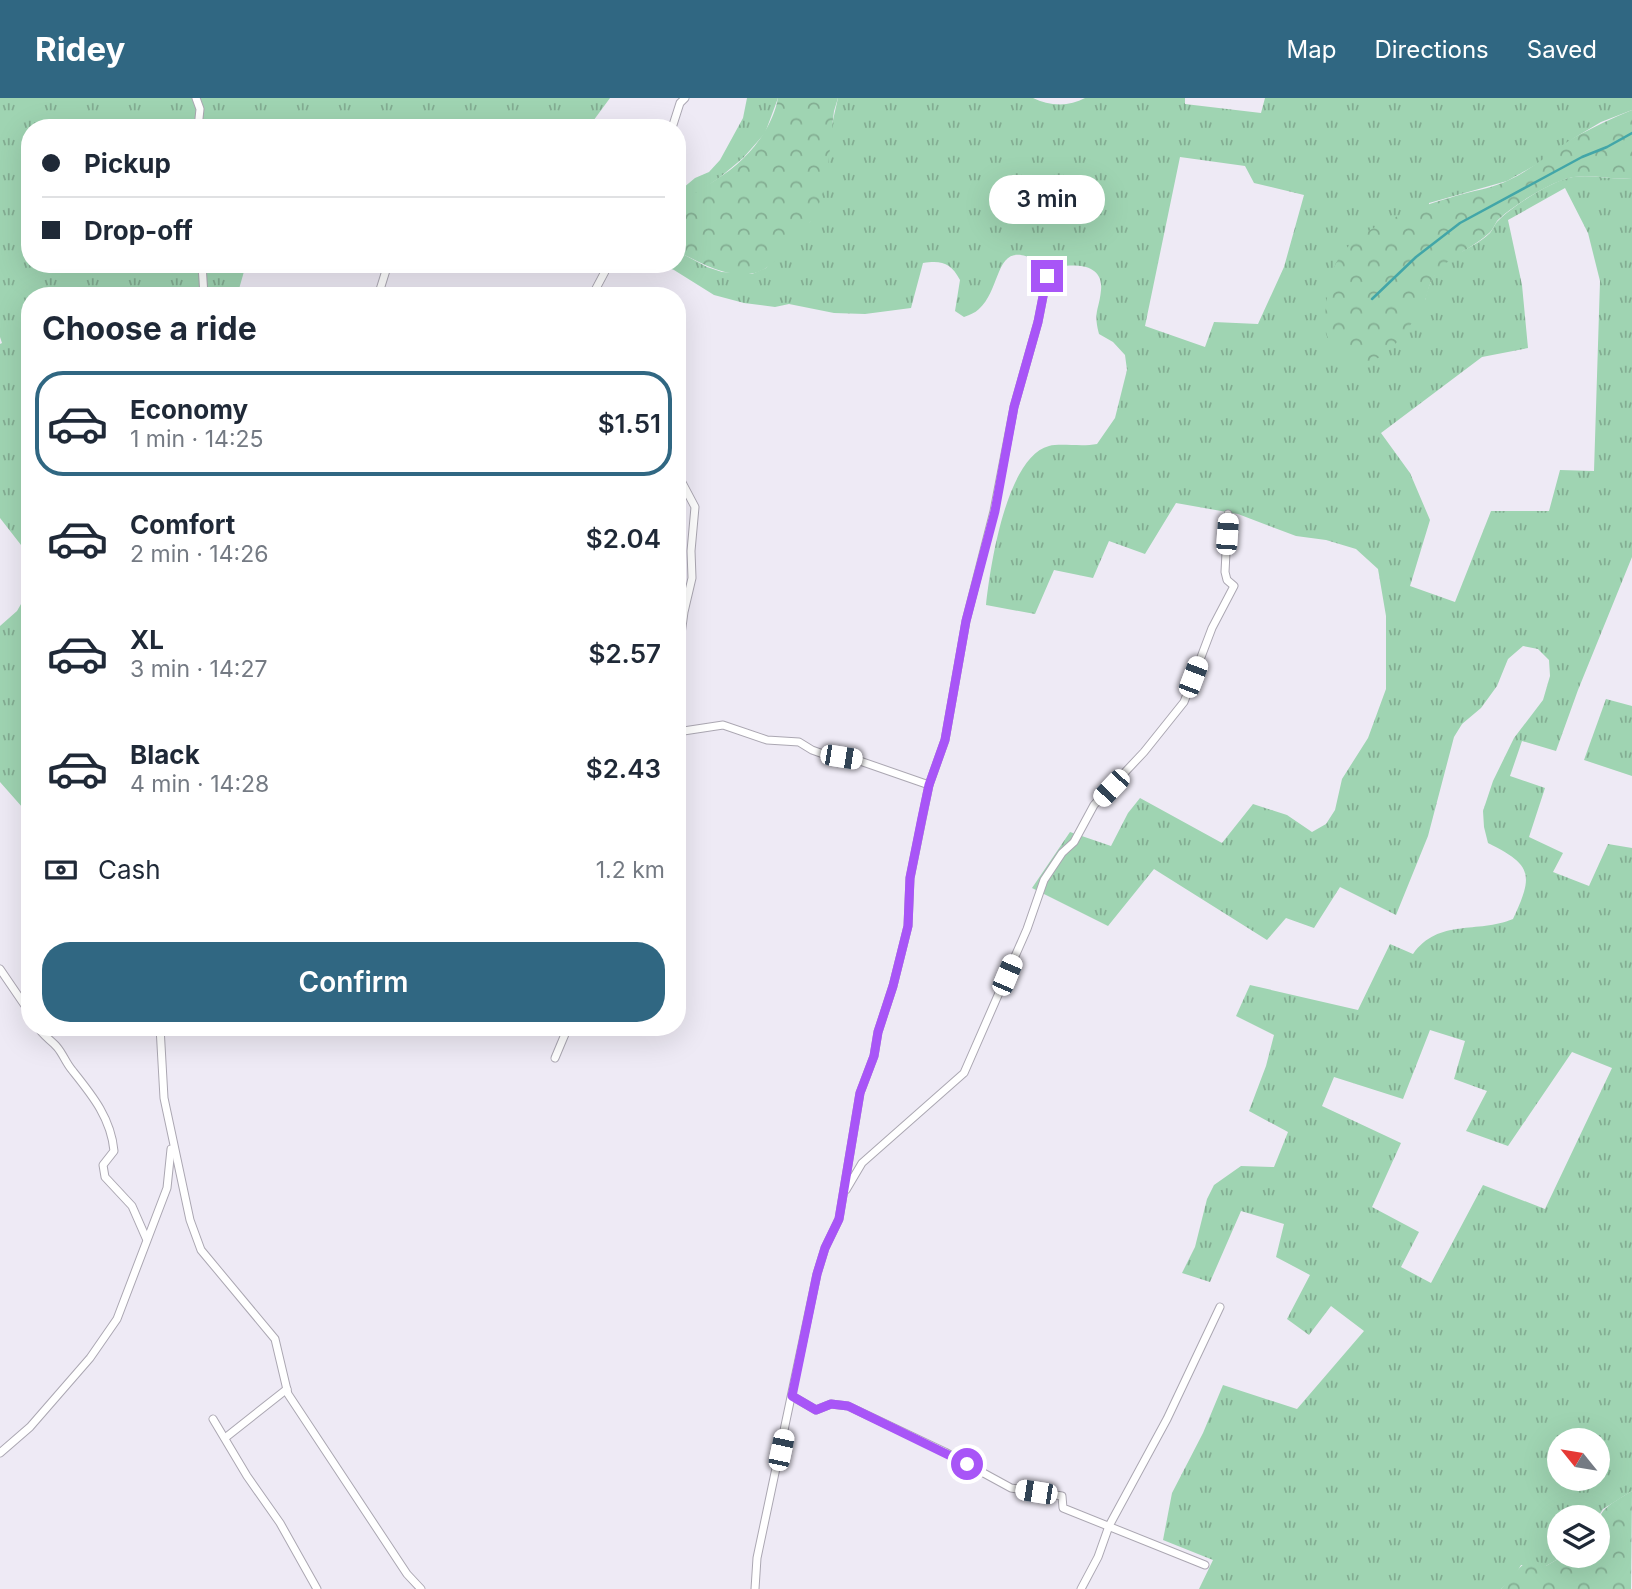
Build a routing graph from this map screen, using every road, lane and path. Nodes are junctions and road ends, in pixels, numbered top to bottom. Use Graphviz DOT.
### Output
graph roads {
  1 [pos="196,98"];
  2 [pos="685,98"];
  3 [pos="199,119"];
  4 [pos="675,119"];
  5 [pos="1047,276"];
  6 [pos="686,490"];
  7 [pos="1228,514"];
  8 [pos="686,610"];
  9 [pos="686,731"];
  10 [pos="929,785"];
  11 [pos="0,969"];
  12 [pos="21,1000"];
  13 [pos="46,1036"];
  14 [pos="161,1036"];
  15 [pos="564,1036"];
  16 [pos="555,1058"];
  17 [pos="172,1138"];
  18 [pos="843,1194"];
  19 [pos="146,1238"];
  20 [pos="1220,1307"];
  21 [pos="287,1389"];
  22 [pos="792,1396"];
  23 [pos="213,1419"];
  24 [pos="225,1438"];
  25 [pos="0,1454"];
  26 [pos="1109,1525"];
  27 [pos="1205,1565"];
  28 [pos="317,1589"];
  29 [pos="421,1589"];
  30 [pos="755,1589"];
  31 [pos="1081,1589"];
  1 -- 3 [label="street"];
  2 -- 4 [label="street"];
  5 -- 10 [label="street"];
  6 -- 8 [label="street"];
  7 -- 18 [label="street"];
  9 -- 10 [label="street"];
  10 -- 18 [label="street"];
  11 -- 12 [label="street"];
  13 -- 19 [label="street"];
  14 -- 17 [label="street"];
  15 -- 16 [label="street"];
  17 -- 19 [label="street"];
  17 -- 21 [label="street"];
  18 -- 22 [label="street"];
  19 -- 25 [label="street"];
  20 -- 26 [label="street"];
  21 -- 24 [label="street"];
  21 -- 29 [label="street"];
  22 -- 26 [label="street"];
  22 -- 30 [label="street"];
  23 -- 24 [label="street"];
  24 -- 28 [label="street"];
  26 -- 27 [label="street"];
  26 -- 31 [label="street"];
}
